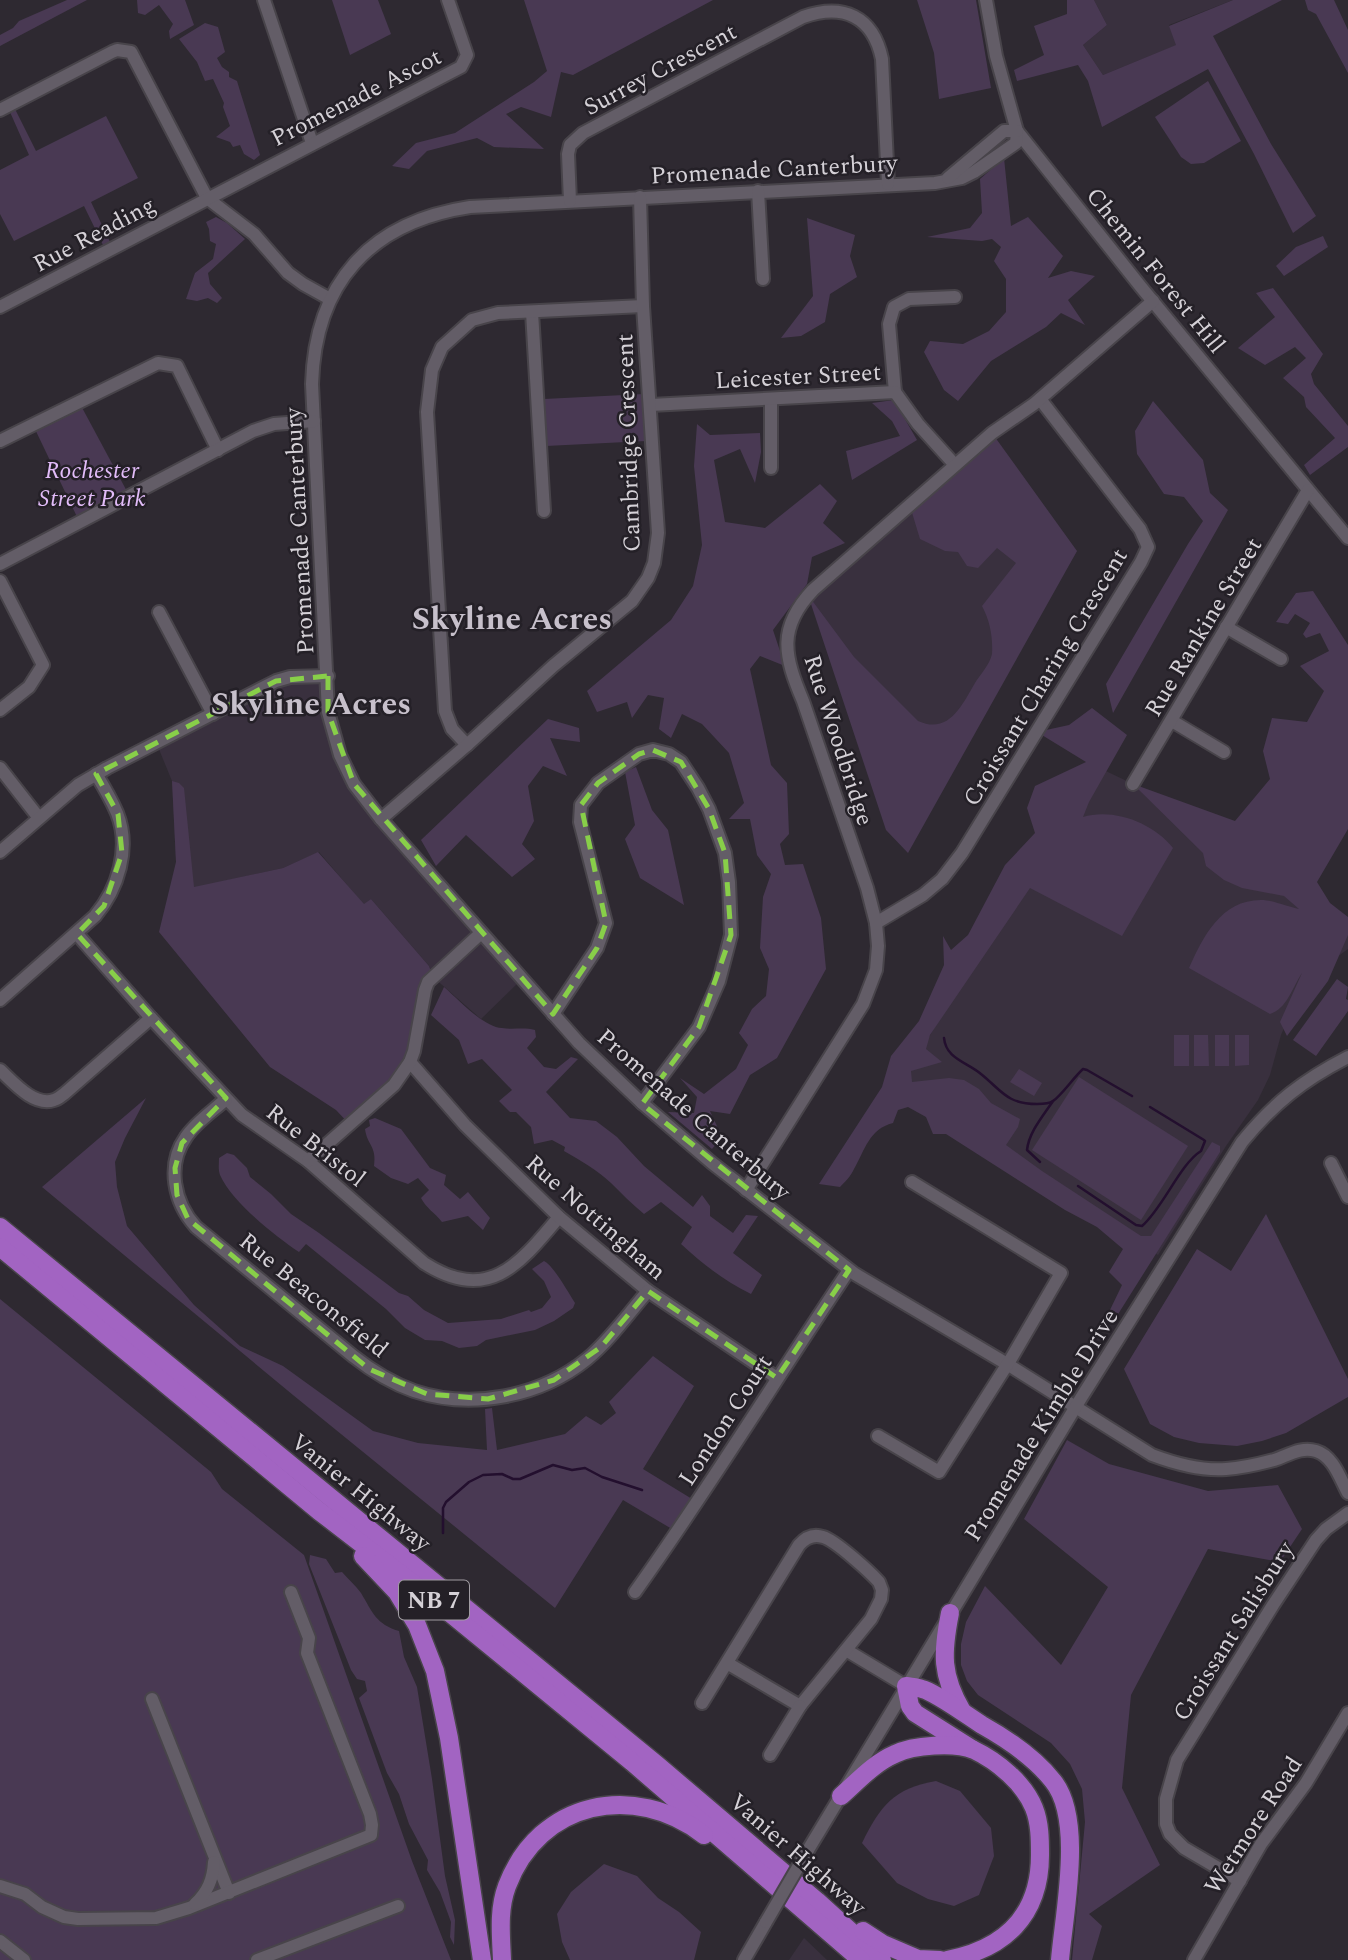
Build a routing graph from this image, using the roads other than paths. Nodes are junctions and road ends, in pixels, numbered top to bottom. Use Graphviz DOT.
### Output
graph roads {
  1 [pos="264,0"];
  2 [pos="448,0"];
  3 [pos="986,0"];
  4 [pos="0,110"];
  5 [pos="1017,131"];
  6 [pos="312,143"];
  7 [pos="888,184"];
  8 [pos="758,191"];
  9 [pos="640,197"];
  10 [pos="207,198"];
  11 [pos="570,201"];
  12 [pos="763,279"];
  13 [pos="955,297"];
  14 [pos="330,299"];
  15 [pos="1153,301"];
  16 [pos="643,306"];
  17 [pos="0,307"];
  18 [pos="533,312"];
  19 [pos="895,392"];
  20 [pos="771,399"];
  21 [pos="1040,399"];
  22 [pos="650,405"];
  23 [pos="314,421"];
  24 [pos="0,441"];
  25 [pos="218,450"];
  26 [pos="955,465"];
  27 [pos="771,468"];
  28 [pos="1308,490"];
  29 [pos="544,511"];
  30 [pos="1348,538"];
  31 [pos="0,564"];
  32 [pos="0,581"];
  33 [pos="159,612"];
  34 [pos="1226,627"];
  35 [pos="1281,659"];
  36 [pos="328,676"];
  37 [pos="0,710"];
  38 [pos="213,714"];
  39 [pos="1172,721"];
  40 [pos="467,745"];
  41 [pos="1224,752"];
  42 [pos="0,768"];
  43 [pos="96,774"];
  44 [pos="1133,784"];
  45 [pos="39,818"];
  46 [pos="382,820"];
  47 [pos="0,852"];
  48 [pos="876,923"];
  49 [pos="481,933"];
  50 [pos="77,934"];
  51 [pos="0,1000"];
  52 [pos="553,1014"];
  53 [pos="151,1018"];
  54 [pos="1348,1057"];
  55 [pos="410,1062"];
  56 [pos="0,1070"];
  57 [pos="226,1099"];
  58 [pos="642,1104"];
  59 [pos="308,1161"];
  60 [pos="1331,1163"];
  61 [pos="912,1182"];
  62 [pos="746,1190"];
  63 [pos="1348,1196"];
  64 [pos="559,1217"];
  65 [pos="0,1227"];
  66 [pos="0,1247"];
  67 [pos="849,1270"];
  68 [pos="648,1291"];
  69 [pos="1007,1364"];
  70 [pos="777,1378"];
  71 [pos="1076,1408"];
  72 [pos="878,1436"];
  73 [pos="1348,1493"];
  74 [pos="319,1511"];
  75 [pos="1348,1513"];
  76 [pos="291,1592"];
  77 [pos="635,1592"];
  78 [pos="950,1613"];
  79 [pos="846,1650"];
  80 [pos="727,1663"];
  81 [pos="906,1686"];
  82 [pos="152,1699"];
  83 [pos="702,1703"];
  84 [pos="800,1706"];
  85 [pos="1348,1713"];
  86 [pos="964,1714"];
  87 [pos="972,1749"];
  88 [pos="770,1755"];
  89 [pos="841,1796"];
  90 [pos="214,1857"];
  91 [pos="1240,1881"];
  92 [pos="0,1886"];
  93 [pos="229,1893"];
  94 [pos="817,1901"];
  95 [pos="398,1906"];
  96 [pos="189,1908"];
  97 [pos="0,1941"];
  98 [pos="846,1946"];
  99 [pos="1197,1959"];
  100 [pos="24,1960"];
  101 [pos="257,1960"];
  102 [pos="482,1960"];
  103 [pos="502,1960"];
  104 [pos="744,1960"];
  105 [pos="861,1960"];
  106 [pos="882,1960"];
  107 [pos="940,1960"];
  108 [pos="947,1960"];
  109 [pos="1060,1960"];
  1 -- 6 [label="street"];
  2 -- 6 [label="street, Promenade Ascot"];
  3 -- 5 [label="street, Chemin Forest Hill"];
  4 -- 10 [label="street"];
  5 -- 7 [label="street, Promenade Canterbury"];
  5 -- 15 [label="street, Chemin Forest Hill"];
  6 -- 10 [label="street, Promenade Ascot"];
  7 -- 8 [label="street, Promenade Canterbury"];
  7 -- 11 [label="street, Surrey Crescent"];
  8 -- 9 [label="street, Promenade Canterbury"];
  8 -- 12 [label="street"];
  9 -- 11 [label="street, Promenade Canterbury"];
  9 -- 16 [label="street, Cambridge Crescent"];
  10 -- 14 [label="street"];
  10 -- 17 [label="street, Rue Reading"];
  11 -- 14 [label="street, Promenade Canterbury"];
  13 -- 19 [label="street"];
  14 -- 23 [label="street, Promenade Canterbury"];
  15 -- 21 [label="street, Rue Woodbridge"];
  15 -- 28 [label="street, Chemin Forest Hill"];
  16 -- 18 [label="street"];
  16 -- 22 [label="street, Cambridge Crescent"];
  18 -- 29 [label="street"];
  18 -- 40 [label="street"];
  19 -- 20 [label="street, Leicester Street"];
  19 -- 26 [label="street, Leicester Street"];
  20 -- 22 [label="street, Leicester Street"];
  20 -- 27 [label="street"];
  21 -- 26 [label="street, Rue Woodbridge"];
  21 -- 48 [label="street, Croissant Charing Crescent"];
  22 -- 40 [label="street, Cambridge Crescent"];
  23 -- 25 [label="street"];
  23 -- 36 [label="street, Promenade Canterbury"];
  24 -- 25 [label="street"];
  25 -- 31 [label="street"];
  26 -- 48 [label="street, Rue Woodbridge"];
  28 -- 30 [label="street, Chemin Forest Hill"];
  28 -- 34 [label="street, Rue Rankine Street"];
  32 -- 37 [label="street"];
  33 -- 38 [label="street"];
  34 -- 35 [label="street"];
  34 -- 39 [label="street, Rue Rankine Street"];
  36 -- 38 [label="street"];
  36 -- 46 [label="street, Promenade Canterbury"];
  38 -- 43 [label="street"];
  39 -- 41 [label="street"];
  39 -- 44 [label="street, Rue Rankine Street"];
  40 -- 46 [label="street, Cambridge Crescent"];
  42 -- 45 [label="street"];
  43 -- 45 [label="street"];
  43 -- 50 [label="street"];
  45 -- 47 [label="street"];
  46 -- 49 [label="street, Promenade Canterbury"];
  48 -- 62 [label="street, Rue Woodbridge"];
  49 -- 52 [label="street, Promenade Canterbury"];
  49 -- 55 [label="street"];
  50 -- 51 [label="street"];
  50 -- 53 [label="street, Rue Bristol"];
  52 -- 58 [label="street, Promenade Canterbury"];
  52 -- 58 [label="street"];
  53 -- 56 [label="street"];
  53 -- 57 [label="street, Rue Bristol"];
  54 -- 71 [label="street, Promenade Kimble Drive"];
  55 -- 59 [label="street"];
  55 -- 64 [label="street, Rue Nottingham"];
  57 -- 59 [label="street, Rue Bristol"];
  57 -- 68 [label="street, Rue Beaconsfield"];
  58 -- 62 [label="street, Promenade Canterbury"];
  59 -- 64 [label="street, Rue Bristol"];
  60 -- 63 [label="street"];
  61 -- 69 [label="street"];
  62 -- 67 [label="street, Promenade Canterbury"];
  64 -- 68 [label="street, Rue Nottingham"];
  65 -- 94 [label="highway, Vanier Highway / NB 7"];
  66 -- 74 [label="highway, Vanier Highway / NB 7"];
  67 -- 69 [label="street, Promenade Canterbury"];
  67 -- 70 [label="street, London Court"];
  68 -- 70 [label="street, Rue Nottingham"];
  69 -- 71 [label="street, Promenade Canterbury"];
  69 -- 72 [label="street"];
  70 -- 77 [label="street, London Court"];
  71 -- 73 [label="street"];
  71 -- 78 [label="street, Promenade Kimble Drive"];
  74 -- 98 [label="highway, Vanier Highway / NB 7"];
  74 -- 102 [label="highway"];
  75 -- 91 [label="street, Croissant Salisbury"];
  76 -- 93 [label="street"];
  78 -- 81 [label="street, Promenade Kimble Drive"];
  78 -- 86 [label="highway"];
  79 -- 80 [label="street"];
  79 -- 81 [label="street"];
  79 -- 84 [label="street"];
  80 -- 83 [label="street"];
  80 -- 84 [label="street"];
  81 -- 86 [label="highway"];
  81 -- 87 [label="highway"];
  81 -- 89 [label="street, Promenade Kimble Drive"];
  82 -- 90 [label="street"];
  84 -- 88 [label="street"];
  85 -- 91 [label="street, Wetmore Road"];
  86 -- 109 [label="highway"];
  87 -- 89 [label="highway"];
  87 -- 108 [label="highway"];
  89 -- 104 [label="street, Promenade Kimble Drive, bridge"];
  90 -- 93 [label="street"];
  90 -- 96 [label="street"];
  91 -- 99 [label="street, Wetmore Road"];
  92 -- 96 [label="street"];
  93 -- 96 [label="street"];
  94 -- 106 [label="highway, Vanier Highway / NB 7"];
  94 -- 107 [label="highway"];
  95 -- 101 [label="street"];
  97 -- 100 [label="street"];
  98 -- 103 [label="highway"];
  98 -- 105 [label="highway, Vanier Highway / NB 7"];
}
